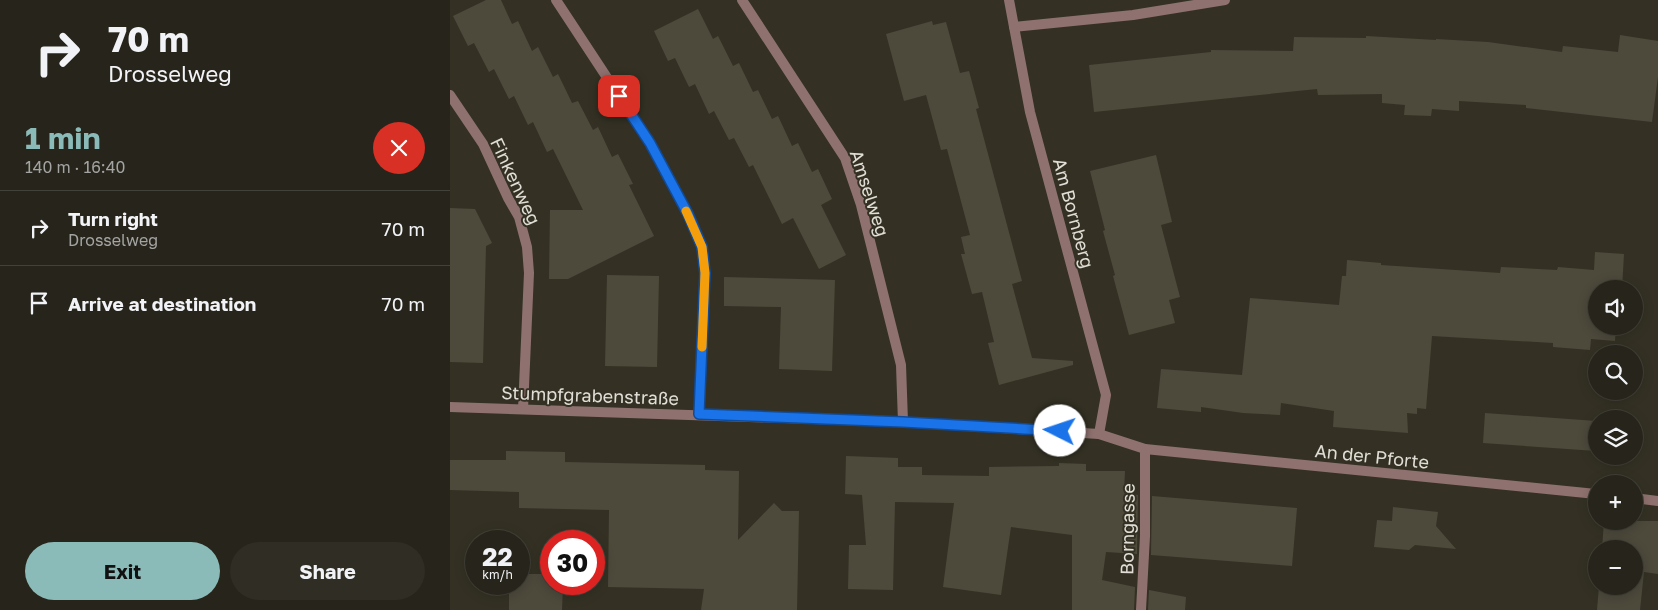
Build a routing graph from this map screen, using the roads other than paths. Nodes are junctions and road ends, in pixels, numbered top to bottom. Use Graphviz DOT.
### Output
graph roads {
  1 [pos="556,0"];
  2 [pos="742,0"];
  3 [pos="1008,0"];
  4 [pos="1225,0"];
  5 [pos="1014,27"];
  6 [pos="450,95"];
  7 [pos="450,407"];
  8 [pos="523,409"];
  9 [pos="699,414"];
  10 [pos="903,422"];
  11 [pos="1099,434"];
  12 [pos="1145,449"];
  13 [pos="1588,493"];
  14 [pos="1643,499"];
  15 [pos="1658,501"];
  16 [pos="1141,610"];
  1 -- 9 [label="street"];
  2 -- 10 [label="street, Amselweg"];
  3 -- 5 [label="street, Am Bornberg"];
  4 -- 5 [label="street"];
  5 -- 11 [label="street, Am Bornberg"];
  6 -- 8 [label="street, Finkenweg"];
  7 -- 8 [label="street, Stumpfgrabenstraße"];
  8 -- 9 [label="street, Stumpfgrabenstraße"];
  9 -- 10 [label="street, Stumpfgrabenstraße"];
  10 -- 11 [label="street, Stumpfgrabenstraße"];
  11 -- 12 [label="street, Stumpfgrabenstraße"];
  12 -- 13 [label="street, An der Pforte"];
  12 -- 16 [label="street, Borngasse"];
  14 -- 15 [label="street"];
}
